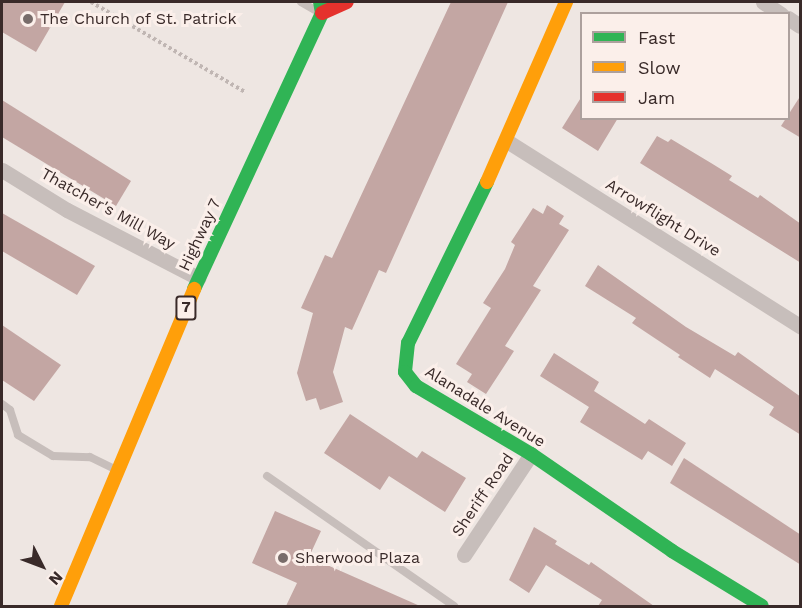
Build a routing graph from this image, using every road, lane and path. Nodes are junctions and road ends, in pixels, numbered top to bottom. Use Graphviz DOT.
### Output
graph roads {
  1 [pos="91,2"];
  2 [pos="301,2"];
  3 [pos="347,2"];
  4 [pos="566,2"];
  5 [pos="763,2"];
  6 [pos="321,8"];
  7 [pos="778,12"];
  8 [pos="245,92"];
  9 [pos="507,141"];
  10 [pos="2,170"];
  11 [pos="198,278"];
  12 [pos="801,326"];
  13 [pos="2,404"];
  14 [pos="531,454"];
  15 [pos="118,471"];
  16 [pos="267,476"];
  17 [pos="464,555"];
  18 [pos="61,606"];
  19 [pos="454,606"];
  20 [pos="762,606"];
  1 -- 8 [label="path"];
  2 -- 6 [label="lane"];
  3 -- 6 [label="street"];
  4 -- 9 [label="street, Alanadale Avenue"];
  5 -- 7 [label="street"];
  6 -- 11 [label="street, Highway 7 / 7"];
  9 -- 12 [label="street, Arrowflight Drive"];
  9 -- 14 [label="street, Alanadale Avenue"];
  10 -- 11 [label="street, Thatcher's Mill Way"];
  11 -- 15 [label="street, Highway 7 / 7"];
  13 -- 15 [label="lane"];
  14 -- 17 [label="street, Sheriff Road"];
  14 -- 20 [label="street, Alanadale Avenue"];
  15 -- 18 [label="street, Highway 7 / 7"];
  16 -- 19 [label="lane"];
}
